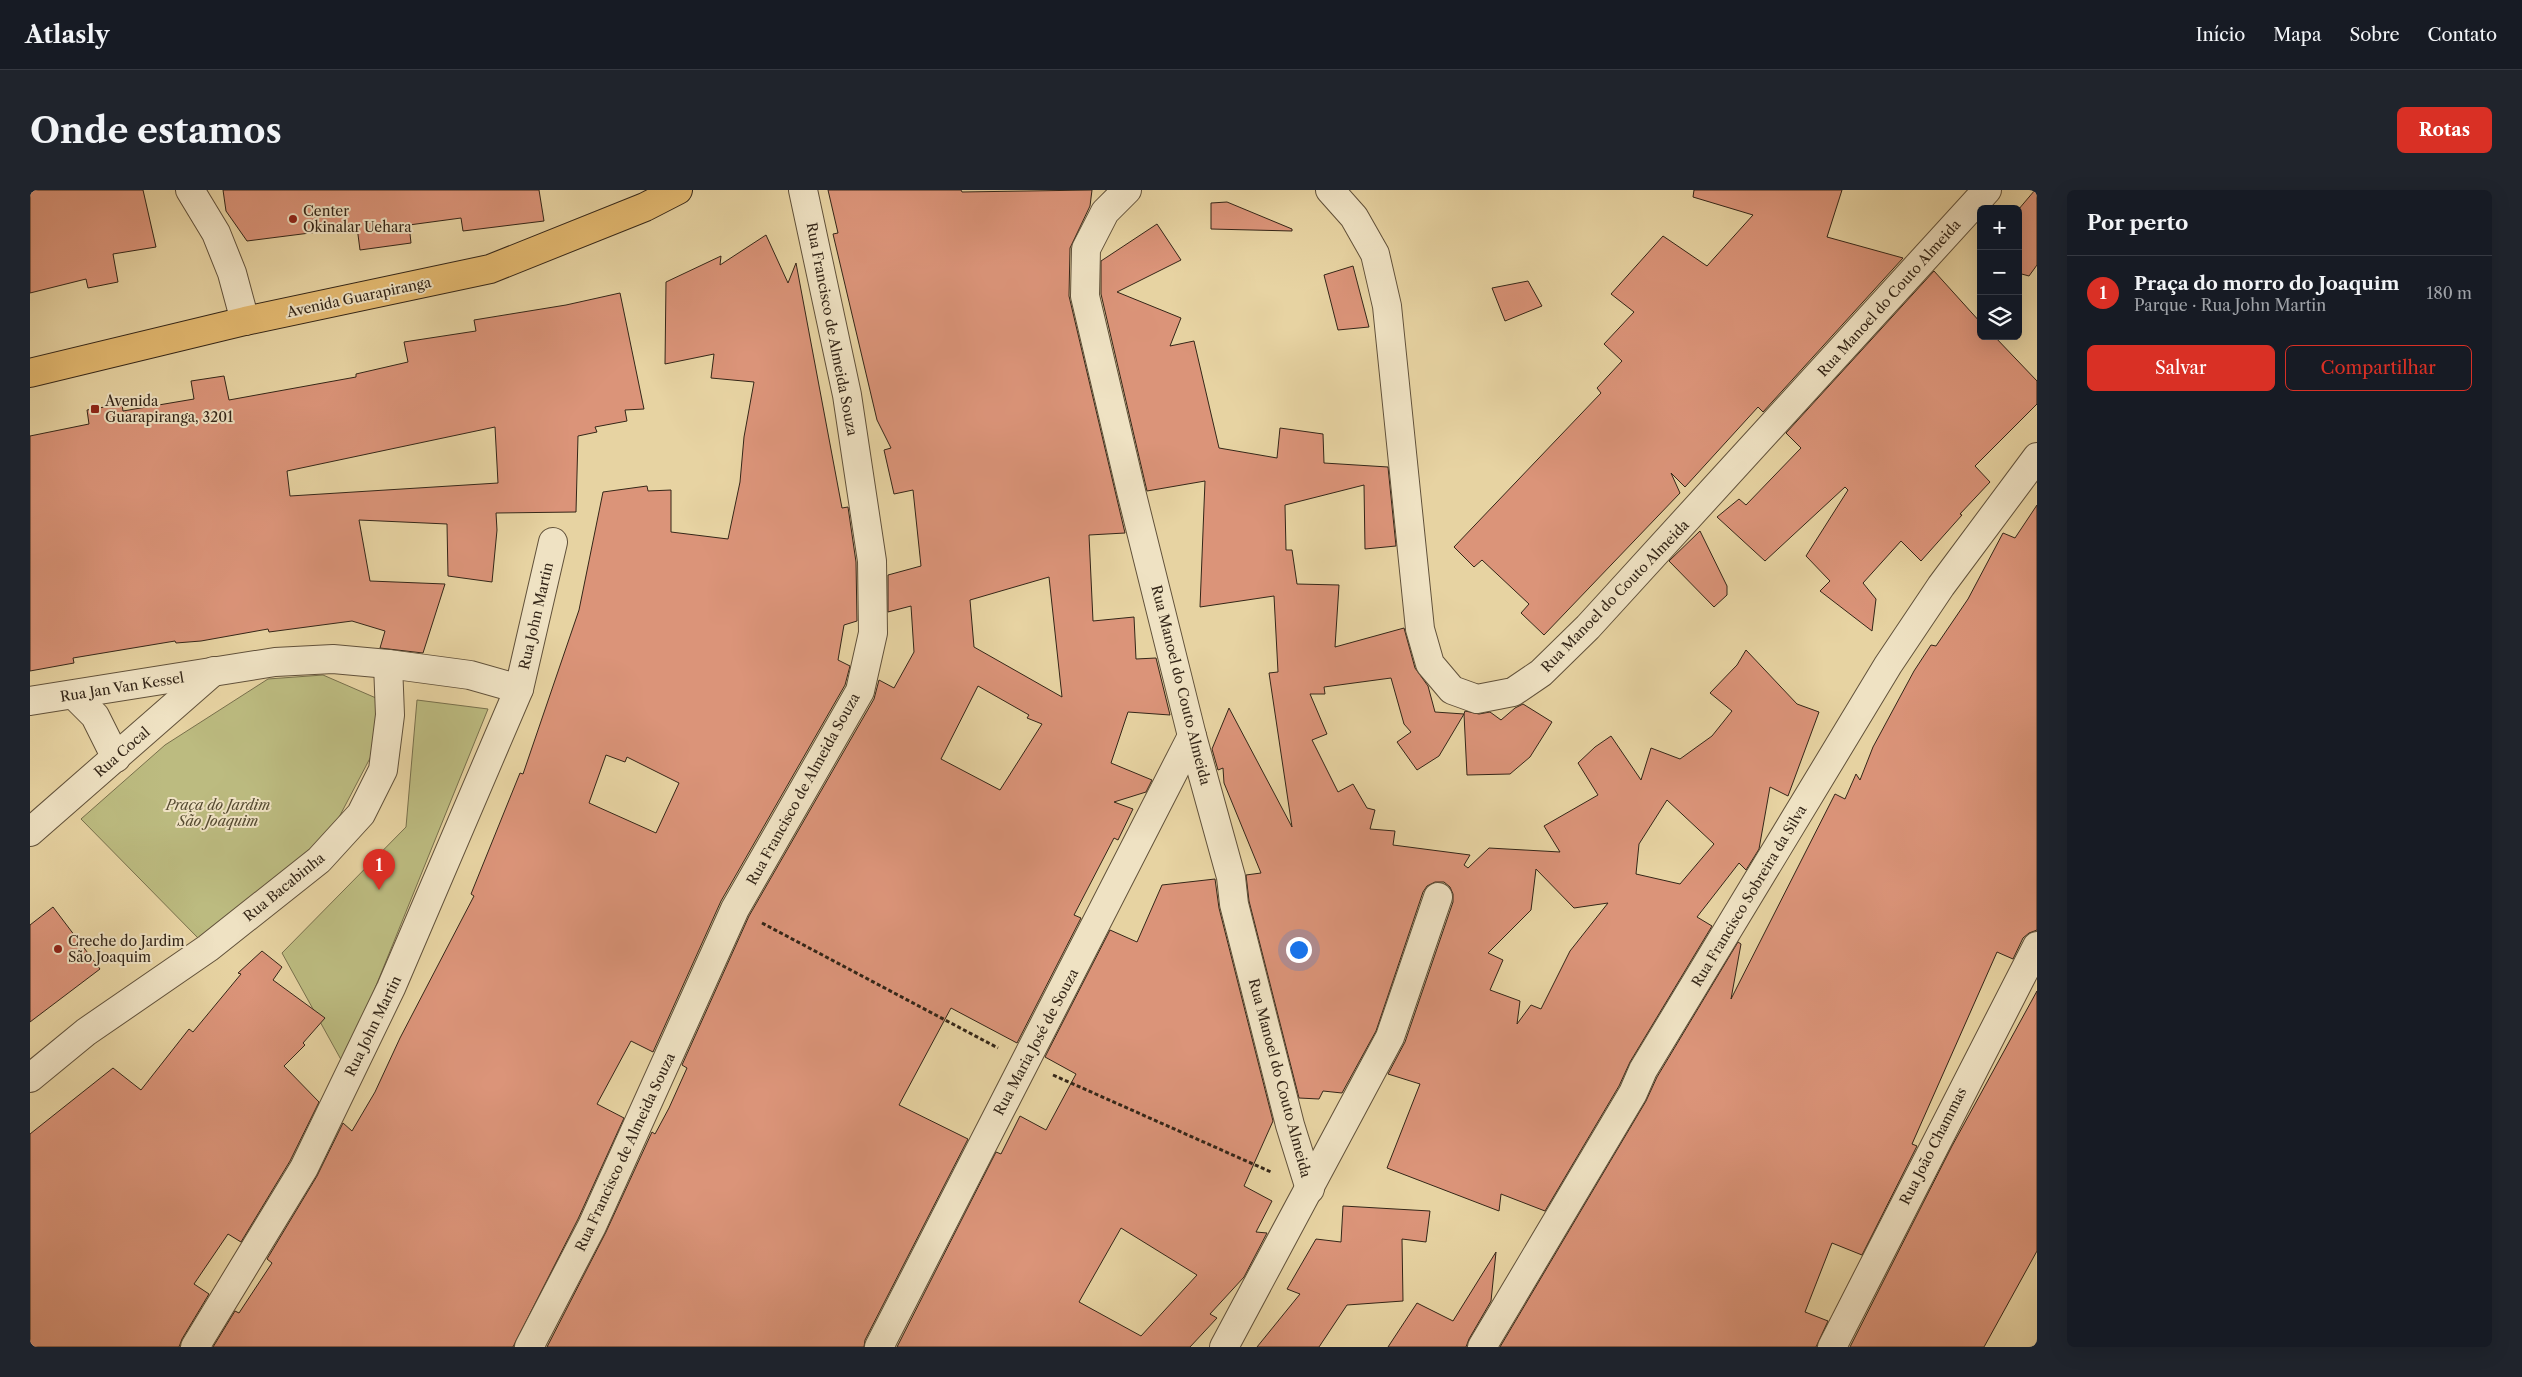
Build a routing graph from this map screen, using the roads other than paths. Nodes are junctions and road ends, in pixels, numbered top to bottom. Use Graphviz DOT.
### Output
graph roads {
  1 [pos="190,190"];
  2 [pos="678,190"];
  3 [pos="803,190"];
  4 [pos="1127,190"];
  5 [pos="1330,190"];
  6 [pos="1987,190"];
  7 [pos="245,321"];
  8 [pos="30,373"];
  9 [pos="2037,457"];
  10 [pos="553,542"];
  11 [pos="388,664"];
  12 [pos="214,671"];
  13 [pos="519,689"];
  14 [pos="74,695"];
  15 [pos="30,701"];
  16 [pos="1192,736"];
  17 [pos="116,758"];
  18 [pos="30,832"];
  19 [pos="1438,897"];
  20 [pos="2037,946"];
  21 [pos="30,1078"];
  22 [pos="1310,1189"];
  23 [pos="195,1347"];
  24 [pos="529,1347"];
  25 [pos="880,1347"];
  26 [pos="1224,1347"];
  27 [pos="1482,1347"];
  28 [pos="1832,1347"];
  1 -- 7 [label="street"];
  2 -- 7 [label="main road, Avenida Guarapiranga"];
  3 -- 24 [label="street, Rua Francisco de Almeida Souza"];
  4 -- 16 [label="street, Rua Manoel do Couto Almeida"];
  5 -- 6 [label="street, Rua Manoel do Couto Almeida"];
  7 -- 8 [label="main road, Avenida Guarapiranga"];
  9 -- 27 [label="street, Rua Francisco Sobreira da Silva"];
  10 -- 13 [label="street, Rua John Martin"];
  11 -- 12 [label="street"];
  11 -- 13 [label="street, Rua John Martin"];
  11 -- 21 [label="street, Rua Bacabinha"];
  12 -- 14 [label="street, Rua Jan Van Kessel"];
  12 -- 17 [label="street, Rua Cocal"];
  13 -- 23 [label="street, Rua John Martin"];
  14 -- 15 [label="street, Rua Jan Van Kessel"];
  14 -- 17 [label="street"];
  16 -- 22 [label="street, Rua Manoel do Couto Almeida"];
  16 -- 25 [label="street, Rua Maria José de Souza"];
  17 -- 18 [label="street, Rua Cocal"];
  19 -- 22 [label="street"];
  20 -- 28 [label="street, Rua João Chammas"];
  22 -- 26 [label="street"];
}
